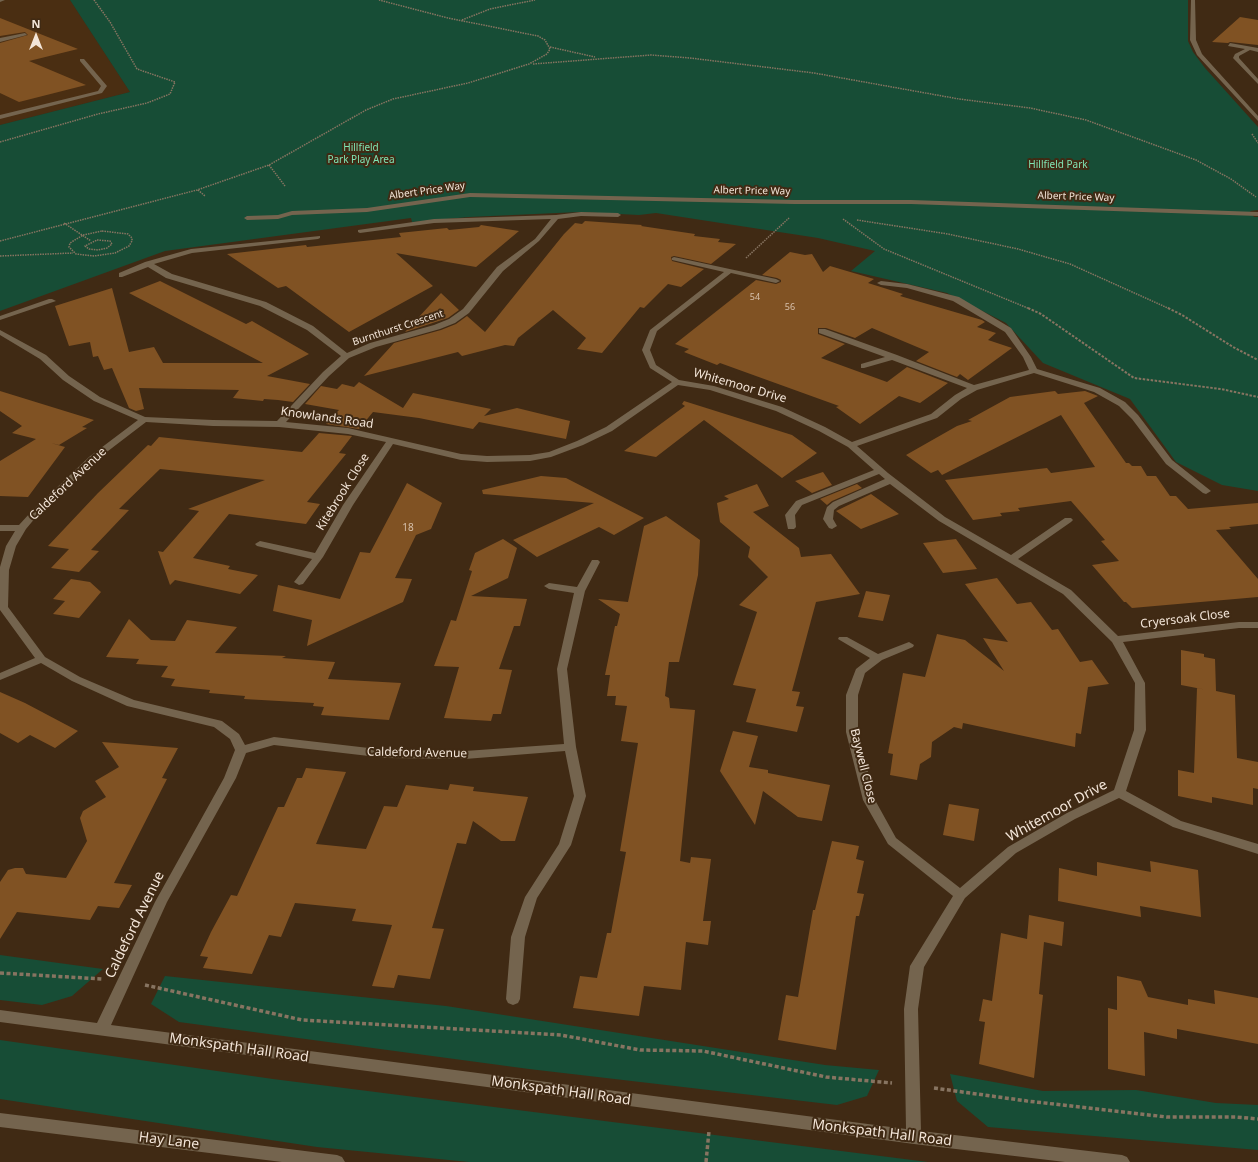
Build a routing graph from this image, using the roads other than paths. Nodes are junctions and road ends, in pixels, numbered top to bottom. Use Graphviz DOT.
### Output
graph roads {
  1 [pos="1194,0"];
  2 [pos="24,34"];
  3 [pos="0,40"];
  4 [pos="1230,45"];
  5 [pos="1248,50"];
  6 [pos="1258,50"];
  7 [pos="82,60"];
  8 [pos="1258,82"];
  9 [pos="0,117"];
  10 [pos="1258,119"];
  11 [pos="1258,214"];
  12 [pos="618,215"];
  13 [pos="556,217"];
  14 [pos="247,218"];
  15 [pos="360,231"];
  16 [pos="318,237"];
  17 [pos="674,259"];
  18 [pos="148,264"];
  19 [pos="732,272"];
  20 [pos="122,275"];
  21 [pos="776,281"];
  22 [pos="881,283"];
  23 [pos="52,301"];
  24 [pos="0,318"];
  25 [pos="822,331"];
  26 [pos="0,332"];
  27 [pos="346,356"];
  28 [pos="894,357"];
  29 [pos="864,366"];
  30 [pos="1034,371"];
  31 [pos="678,382"];
  32 [pos="974,388"];
  33 [pos="144,419"];
  34 [pos="279,424"];
  35 [pos="391,441"];
  36 [pos="851,445"];
  37 [pos="879,471"];
  38 [pos="891,480"];
  39 [pos="1206,491"];
  40 [pos="1068,520"];
  41 [pos="791,526"];
  42 [pos="832,526"];
  43 [pos="0,528"];
  44 [pos="22,528"];
  45 [pos="260,544"];
  46 [pos="318,557"];
  47 [pos="1012,559"];
  48 [pos="594,562"];
  49 [pos="299,582"];
  50 [pos="549,586"];
  51 [pos="580,591"];
  52 [pos="1258,625"];
  53 [pos="843,639"];
  54 [pos="1116,640"];
  55 [pos="909,645"];
  56 [pos="878,658"];
  57 [pos="41,659"];
  58 [pos="0,677"];
  59 [pos="570,747"];
  60 [pos="241,750"];
  61 [pos="1119,793"];
  62 [pos="1258,849"];
  63 [pos="960,895"];
  64 [pos="513,999"];
  65 [pos="0,1016"];
  66 [pos="101,1030"];
  67 [pos="0,1120"];
  68 [pos="914,1137"];
  69 [pos="337,1162"];
  70 [pos="1122,1162"];
  1 -- 10 [label="street"];
  2 -- 3 [label="street"];
  4 -- 5 [label="street"];
  5 -- 6 [label="street"];
  5 -- 8 [label="street"];
  7 -- 9 [label="street"];
  11 -- 14 [label="street, Albert Price Way"];
  12 -- 13 [label="street"];
  13 -- 15 [label="street"];
  13 -- 27 [label="street, Burnthurst Crescent"];
  16 -- 18 [label="street"];
  17 -- 19 [label="street"];
  18 -- 20 [label="street"];
  18 -- 27 [label="street, Burnthurst Crescent"];
  19 -- 21 [label="street"];
  19 -- 31 [label="street, Whitemoor Drive"];
  22 -- 30 [label="street"];
  23 -- 24 [label="street"];
  25 -- 28 [label="street"];
  26 -- 33 [label="street, Knowlands Road"];
  27 -- 34 [label="street, Burnthurst Crescent"];
  28 -- 29 [label="street"];
  28 -- 32 [label="street"];
  30 -- 32 [label="street"];
  30 -- 39 [label="street"];
  31 -- 35 [label="street, Knowlands Road"];
  31 -- 36 [label="street, Whitemoor Drive"];
  32 -- 36 [label="street"];
  33 -- 34 [label="street, Knowlands Road"];
  33 -- 44 [label="street, Caldeford Avenue"];
  34 -- 35 [label="street, Knowlands Road"];
  35 -- 46 [label="street, Kitebrook Close"];
  36 -- 37 [label="street, Whitemoor Drive"];
  37 -- 38 [label="street, Whitemoor Drive"];
  37 -- 41 [label="street"];
  38 -- 42 [label="street"];
  38 -- 47 [label="street, Whitemoor Drive"];
  40 -- 47 [label="street"];
  43 -- 44 [label="street"];
  44 -- 57 [label="street, Caldeford Avenue"];
  45 -- 46 [label="street"];
  46 -- 49 [label="street, Kitebrook Close"];
  47 -- 54 [label="street, Whitemoor Drive"];
  48 -- 51 [label="street"];
  50 -- 51 [label="street"];
  51 -- 59 [label="street"];
  52 -- 54 [label="street, Cryersoak Close"];
  53 -- 56 [label="street"];
  54 -- 61 [label="street, Whitemoor Drive"];
  55 -- 56 [label="street, Baywell Close"];
  56 -- 63 [label="street, Baywell Close"];
  57 -- 58 [label="street"];
  57 -- 60 [label="street, Caldeford Avenue"];
  59 -- 60 [label="street, Caldeford Avenue"];
  59 -- 64 [label="street"];
  60 -- 66 [label="street, Caldeford Avenue"];
  61 -- 62 [label="street"];
  61 -- 63 [label="street, Whitemoor Drive"];
  63 -- 68 [label="street, Whitemoor Drive"];
  65 -- 66 [label="street, Monkspath Hall Road"];
  66 -- 68 [label="street, Monkspath Hall Road"];
  67 -- 69 [label="street, Hay Lane"];
  68 -- 70 [label="street, Monkspath Hall Road"];
}
